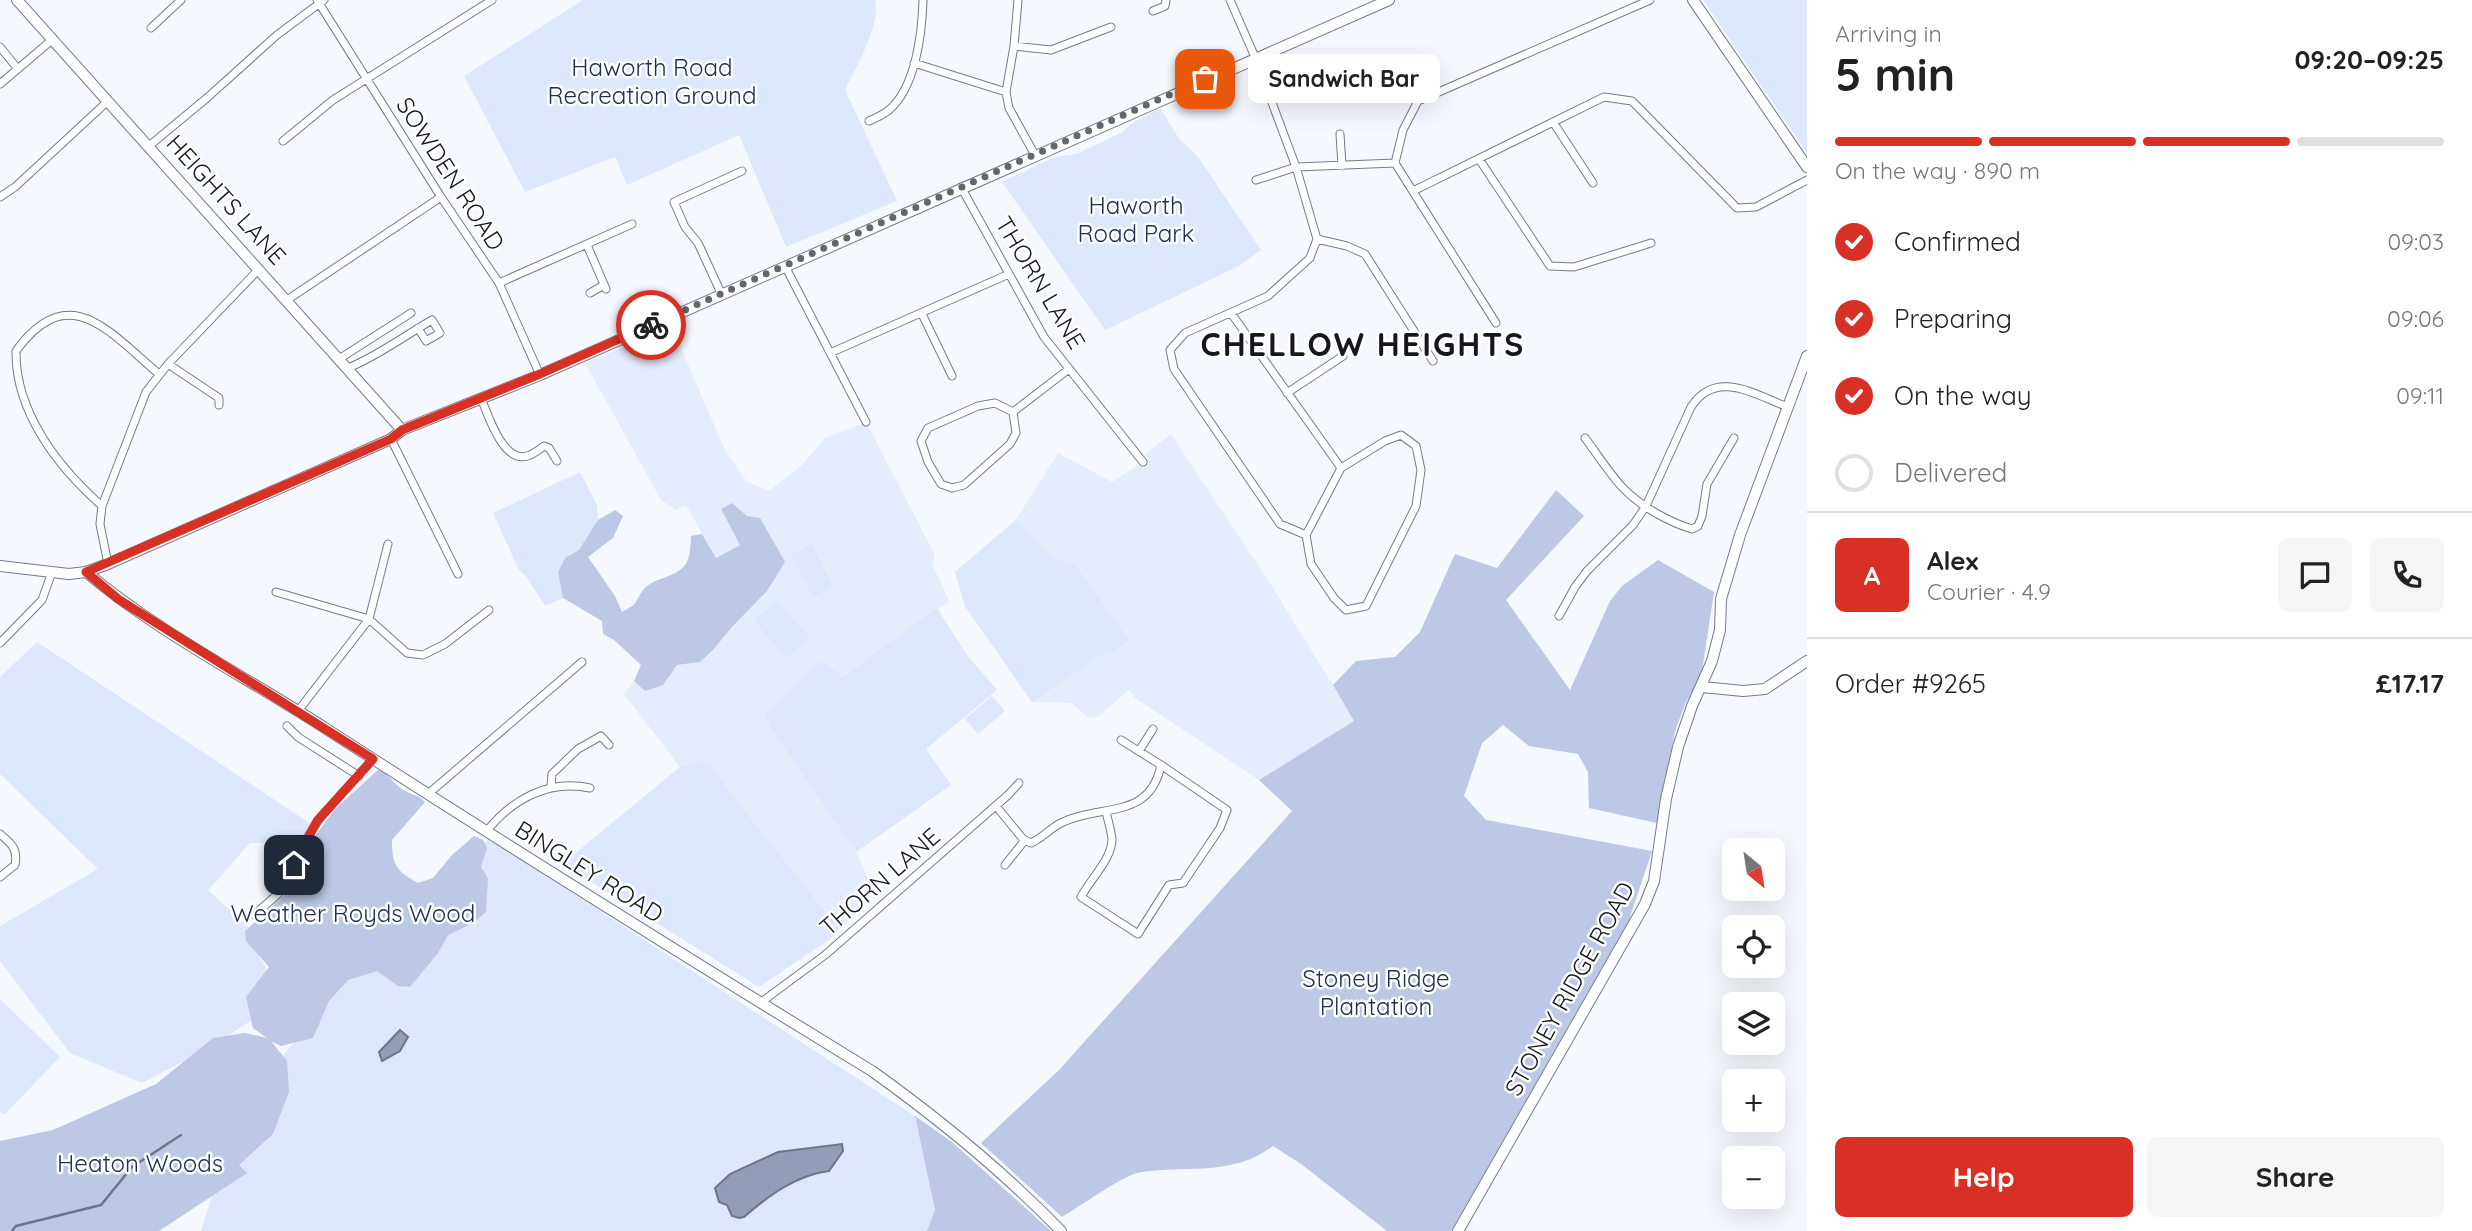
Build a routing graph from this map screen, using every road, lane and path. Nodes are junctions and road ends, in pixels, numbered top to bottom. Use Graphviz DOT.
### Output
graph roads {
  1 [pos="17,0"];
  2 [pos="181,0"];
  3 [pos="492,0"];
  4 [pos="923,0"];
  5 [pos="1018,0"];
  6 [pos="1166,0"];
  7 [pos="1230,0"];
  8 [pos="1389,0"];
  9 [pos="1650,0"];
  10 [pos="1693,0"];
  11 [pos="319,1"];
  12 [pos="1153,11"];
  13 [pos="1111,27"];
  14 [pos="151,28"];
  15 [pos="52,39"];
  16 [pos="1014,46"];
  17 [pos="0,47"];
  18 [pos="1255,57"];
  19 [pos="914,62"];
  20 [pos="18,69"];
  21 [pos="365,79"];
  22 [pos="0,84"];
  23 [pos="1006,92"];
  24 [pos="108,101"];
  25 [pos="869,121"];
  26 [pos="1553,122"];
  27 [pos="1340,134"];
  28 [pos="283,141"];
  29 [pos="149,146"];
  30 [pos="1035,155"];
  31 [pos="1479,159"];
  32 [pos="1395,163"];
  33 [pos="1342,166"];
  34 [pos="1296,167"];
  35 [pos="1807,167"];
  36 [pos="742,171"];
  37 [pos="1256,180"];
  38 [pos="1807,180"];
  39 [pos="1593,183"];
  40 [pos="961,187"];
  41 [pos="1413,191"];
  42 [pos="0,197"];
  43 [pos="441,197"];
  44 [pos="632,224"];
  45 [pos="1317,239"];
  46 [pos="1651,243"];
  47 [pos="587,244"];
  48 [pos="785,266"];
  49 [pos="259,269"];
  50 [pos="1009,274"];
  51 [pos="499,283"];
  52 [pos="590,293"];
  53 [pos="721,293"];
  54 [pos="287,300"];
  55 [pos="411,313"];
  56 [pos="1231,313"];
  57 [pos="922,314"];
  58 [pos="1496,323"];
  59 [pos="418,328"];
  60 [pos="830,353"];
  61 [pos="1343,356"];
  62 [pos="1807,356"];
  63 [pos="339,359"];
  64 [pos="1433,361"];
  65 [pos="168,364"];
  66 [pos="348,368"];
  67 [pos="1069,369"];
  68 [pos="159,374"];
  69 [pos="540,374"];
  70 [pos="952,376"];
  71 [pos="1287,393"];
  72 [pos="481,398"];
  73 [pos="219,405"];
  74 [pos="1788,408"];
  75 [pos="1013,412"];
  76 [pos="866,422"];
  77 [pos="402,430"];
  78 [pos="541,437"];
  79 [pos="1585,438"];
  80 [pos="1734,438"];
  81 [pos="391,439"];
  82 [pos="544,446"];
  83 [pos="557,461"];
  84 [pos="1143,462"];
  85 [pos="1341,468"];
  86 [pos="102,506"];
  87 [pos="1646,506"];
  88 [pos="1306,535"];
  89 [pos="387,544"];
  90 [pos="108,564"];
  91 [pos="0,566"];
  92 [pos="52,572"];
  93 [pos="86,572"];
  94 [pos="458,574"];
  95 [pos="276,592"];
  96 [pos="489,610"];
  97 [pos="1559,617"];
  98 [pos="369,619"];
  99 [pos="0,643"];
  100 [pos="1807,661"];
  101 [pos="582,662"];
  102 [pos="1702,687"];
  103 [pos="298,711"];
  104 [pos="287,726"];
  105 [pos="1153,729"];
  106 [pos="1121,740"];
  107 [pos="609,745"];
  108 [pos="1139,751"];
  109 [pos="373,759"];
  110 [pos="1161,765"];
  111 [pos="359,776"];
  112 [pos="1019,783"];
  113 [pos="551,786"];
  114 [pos="590,788"];
  115 [pos="428,794"];
  116 [pos="996,806"];
  117 [pos="1106,812"];
  118 [pos="485,832"];
  119 [pos="0,834"];
  120 [pos="1026,840"];
  121 [pos="1005,865"];
  122 [pos="0,877"];
  123 [pos="254,915"];
  124 [pos="760,1003"];
  125 [pos="1055,1229"];
  126 [pos="1458,1231"];
  1 -- 15 [label="main road, HEIGHTS LANE"];
  2 -- 14 [label="street"];
  3 -- 21 [label="street"];
  4 -- 19 [label="street"];
  5 -- 16 [label="street"];
  6 -- 12 [label="street"];
  7 -- 18 [label="street"];
  8 -- 18 [label="main road"];
  9 -- 32 [label="street"];
  10 -- 35 [label="main road"];
  11 -- 21 [label="street, SOWDEN ROAD"];
  11 -- 29 [label="street"];
  13 -- 16 [label="street"];
  15 -- 20 [label="street"];
  15 -- 24 [label="main road, HEIGHTS LANE"];
  16 -- 23 [label="street"];
  17 -- 20 [label="street"];
  18 -- 30 [label="main road"];
  18 -- 34 [label="street"];
  19 -- 23 [label="street"];
  19 -- 25 [label="street"];
  20 -- 22 [label="street"];
  21 -- 28 [label="street"];
  21 -- 43 [label="street, SOWDEN ROAD"];
  23 -- 30 [label="street"];
  24 -- 29 [label="main road, HEIGHTS LANE"];
  24 -- 42 [label="street"];
  26 -- 31 [label="street"];
  26 -- 38 [label="street"];
  26 -- 39 [label="street"];
  27 -- 33 [label="street"];
  29 -- 49 [label="main road, HEIGHTS LANE"];
  30 -- 40 [label="main road"];
  31 -- 41 [label="street"];
  31 -- 46 [label="street"];
  32 -- 33 [label="street"];
  32 -- 41 [label="street"];
  33 -- 34 [label="street"];
  34 -- 37 [label="street"];
  34 -- 45 [label="street"];
  36 -- 53 [label="street"];
  40 -- 48 [label="main road"];
  40 -- 50 [label="street, THORN LANE"];
  41 -- 58 [label="street"];
  43 -- 51 [label="street, SOWDEN ROAD"];
  43 -- 54 [label="street"];
  44 -- 47 [label="street"];
  45 -- 56 [label="street"];
  45 -- 64 [label="street"];
  47 -- 51 [label="street"];
  47 -- 52 [label="street"];
  48 -- 53 [label="main road"];
  48 -- 60 [label="street"];
  49 -- 54 [label="main road, HEIGHTS LANE"];
  49 -- 65 [label="street"];
  50 -- 57 [label="street"];
  50 -- 67 [label="street, THORN LANE"];
  51 -- 69 [label="street, SOWDEN ROAD"];
  53 -- 69 [label="main road"];
  54 -- 63 [label="main road, HEIGHTS LANE"];
  55 -- 63 [label="street"];
  56 -- 71 [label="street"];
  56 -- 88 [label="street"];
  57 -- 60 [label="street"];
  57 -- 70 [label="street"];
  59 -- 66 [label="street"];
  60 -- 76 [label="street"];
  61 -- 71 [label="street"];
  62 -- 74 [label="main road, STONEY RIDGE ROAD"];
  63 -- 66 [label="main road, HEIGHTS LANE"];
  65 -- 68 [label="street"];
  65 -- 73 [label="street"];
  66 -- 77 [label="main road, HEIGHTS LANE"];
  67 -- 75 [label="street"];
  67 -- 84 [label="street, THORN LANE"];
  68 -- 86 [label="street"];
  68 -- 86 [label="street"];
  69 -- 72 [label="main road"];
  71 -- 85 [label="street"];
  72 -- 77 [label="main road"];
  72 -- 82 [label="street"];
  74 -- 87 [label="street"];
  74 -- 102 [label="main road, STONEY RIDGE ROAD"];
  75 -- 75 [label="street"];
  77 -- 81 [label="main road"];
  78 -- 82 [label="street"];
  79 -- 87 [label="street"];
  80 -- 87 [label="street"];
  81 -- 90 [label="main road"];
  81 -- 94 [label="street"];
  82 -- 83 [label="street"];
  85 -- 88 [label="street"];
  85 -- 88 [label="street"];
  86 -- 90 [label="street"];
  87 -- 97 [label="street"];
  89 -- 98 [label="street"];
  90 -- 93 [label="main road"];
  91 -- 92 [label="main road"];
  92 -- 93 [label="main road"];
  92 -- 99 [label="street"];
  93 -- 103 [label="main road, BINGLEY ROAD"];
  95 -- 98 [label="street"];
  96 -- 98 [label="street"];
  98 -- 103 [label="street"];
  100 -- 102 [label="main road"];
  101 -- 115 [label="street"];
  102 -- 126 [label="main road, STONEY RIDGE ROAD"];
  103 -- 109 [label="main road, BINGLEY ROAD"];
  104 -- 111 [label="street"];
  105 -- 108 [label="street"];
  106 -- 108 [label="street"];
  107 -- 113 [label="street"];
  108 -- 110 [label="street"];
  109 -- 111 [label="street"];
  109 -- 115 [label="main road, BINGLEY ROAD"];
  110 -- 117 [label="street"];
  110 -- 117 [label="street"];
  111 -- 123 [label="street"];
  112 -- 116 [label="street, THORN LANE"];
  113 -- 114 [label="street"];
  113 -- 118 [label="street"];
  115 -- 118 [label="main road, BINGLEY ROAD"];
  116 -- 120 [label="street"];
  116 -- 124 [label="street, THORN LANE"];
  117 -- 120 [label="street"];
  118 -- 124 [label="main road, BINGLEY ROAD"];
  119 -- 122 [label="street"];
  120 -- 121 [label="street"];
  124 -- 125 [label="main road, BINGLEY ROAD"];
}
